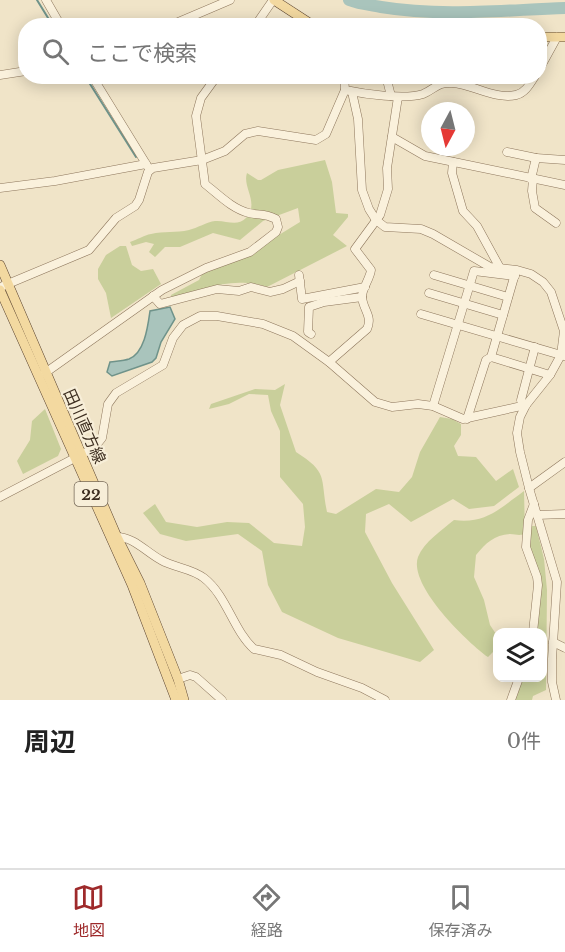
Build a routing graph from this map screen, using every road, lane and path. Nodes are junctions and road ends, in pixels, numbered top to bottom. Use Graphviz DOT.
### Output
graph roads {
  1 [pos="46,0"];
  2 [pos="230,0"];
  3 [pos="274,0"];
  4 [pos="56,18"];
  5 [pos="188,18"];
  6 [pos="261,18"];
  7 [pos="302,18"];
  8 [pos="561,37"];
  9 [pos="547,58"];
  10 [pos="18,72"];
  11 [pos="0,75"];
  12 [pos="97,84"];
  13 [pos="211,84"];
  14 [pos="347,84"];
  15 [pos="389,84"];
  16 [pos="439,84"];
  17 [pos="459,84"];
  18 [pos="529,84"];
  19 [pos="349,91"];
  20 [pos="395,97"];
  21 [pos="392,137"];
  22 [pos="507,152"];
  23 [pos="536,158"];
  24 [pos="202,160"];
  25 [pos="565,160"];
  26 [pos="453,162"];
  27 [pos="148,168"];
  28 [pos="532,179"];
  29 [pos="565,185"];
  30 [pos="0,188"];
  31 [pos="376,220"];
  32 [pos="556,223"];
  33 [pos="0,265"];
  34 [pos="500,268"];
  35 [pos="516,273"];
  36 [pos="434,274"];
  37 [pos="469,285"];
  38 [pos="3,287"];
  39 [pos="365,288"];
  40 [pos="429,293"];
  41 [pos="153,296"];
  42 [pos="362,297"];
  43 [pos="508,297"];
  44 [pos="463,303"];
  45 [pos="421,314"];
  46 [pos="503,315"];
  47 [pos="456,324"];
  48 [pos="564,330"];
  49 [pos="311,334"];
  50 [pos="497,336"];
  51 [pos="535,347"];
  52 [pos="563,356"];
  53 [pos="491,357"];
  54 [pos="329,362"];
  55 [pos="530,368"];
  56 [pos="45,373"];
  57 [pos="550,375"];
  58 [pos="524,403"];
  59 [pos="433,406"];
  60 [pos="467,419"];
  61 [pos="78,456"];
  62 [pos="565,462"];
  63 [pos="529,488"];
  64 [pos="0,497"];
  65 [pos="534,502"];
  66 [pos="565,514"];
  67 [pos="537,515"];
  68 [pos="117,537"];
  69 [pos="534,628"];
  70 [pos="553,642"];
  71 [pos="565,648"];
  72 [pos="178,679"];
  73 [pos="518,682"];
  74 [pos="176,700"];
  75 [pos="184,700"];
  76 [pos="222,700"];
  77 [pos="385,700"];
  78 [pos="511,700"];
  79 [pos="556,700"];
  1 -- 4 [label="street"];
  2 -- 5 [label="street"];
  3 -- 6 [label="street"];
  3 -- 7 [label="main road"];
  8 -- 9 [label="street"];
  10 -- 11 [label="street"];
  12 -- 27 [label="street"];
  13 -- 24 [label="street"];
  14 -- 19 [label="street"];
  15 -- 20 [label="street"];
  16 -- 20 [label="street"];
  17 -- 18 [label="street"];
  19 -- 20 [label="street"];
  19 -- 24 [label="street"];
  19 -- 31 [label="street"];
  20 -- 21 [label="street"];
  21 -- 26 [label="street"];
  21 -- 31 [label="street"];
  22 -- 23 [label="street"];
  23 -- 25 [label="street"];
  23 -- 28 [label="street"];
  24 -- 27 [label="street"];
  24 -- 41 [label="street"];
  26 -- 28 [label="street"];
  26 -- 34 [label="street"];
  27 -- 30 [label="street"];
  27 -- 38 [label="street"];
  28 -- 29 [label="street"];
  28 -- 32 [label="street"];
  31 -- 34 [label="street"];
  31 -- 39 [label="street"];
  33 -- 38 [label="main road, 田川直方線 / 22"];
  34 -- 35 [label="street"];
  35 -- 37 [label="street"];
  35 -- 43 [label="street"];
  35 -- 48 [label="street"];
  36 -- 37 [label="street"];
  37 -- 43 [label="street"];
  37 -- 44 [label="street"];
  38 -- 56 [label="main road, 田川直方線 / 22"];
  38 -- 61 [label="main road, 田川直方線 / 22"];
  39 -- 41 [label="street"];
  39 -- 42 [label="street"];
  40 -- 44 [label="street"];
  41 -- 56 [label="street"];
  42 -- 49 [label="street"];
  42 -- 54 [label="street"];
  43 -- 46 [label="street"];
  44 -- 46 [label="street"];
  44 -- 47 [label="street"];
  45 -- 47 [label="street"];
  46 -- 50 [label="street"];
  47 -- 50 [label="street"];
  47 -- 59 [label="street"];
  48 -- 52 [label="street"];
  50 -- 51 [label="street"];
  50 -- 53 [label="street"];
  51 -- 52 [label="street"];
  51 -- 55 [label="street"];
  52 -- 57 [label="street"];
  53 -- 55 [label="street"];
  53 -- 60 [label="street"];
  54 -- 59 [label="street"];
  54 -- 61 [label="street"];
  55 -- 57 [label="street"];
  55 -- 58 [label="street"];
  56 -- 61 [label="main road, 田川直方線 / 22"];
  57 -- 58 [label="street"];
  58 -- 60 [label="street"];
  58 -- 63 [label="street"];
  59 -- 60 [label="street"];
  61 -- 64 [label="street"];
  61 -- 68 [label="main road, 田川直方線 / 22"];
  61 -- 74 [label="main road, 田川直方線 / 22"];
  62 -- 63 [label="street"];
  63 -- 65 [label="street"];
  65 -- 67 [label="street"];
  65 -- 69 [label="street"];
  66 -- 67 [label="street"];
  67 -- 70 [label="street"];
  68 -- 72 [label="main road, 田川直方線 / 22"];
  68 -- 77 [label="street"];
  70 -- 71 [label="street"];
  70 -- 79 [label="street"];
  72 -- 75 [label="main road, 田川直方線 / 22"];
  72 -- 76 [label="street"];
  73 -- 78 [label="street"];
}
